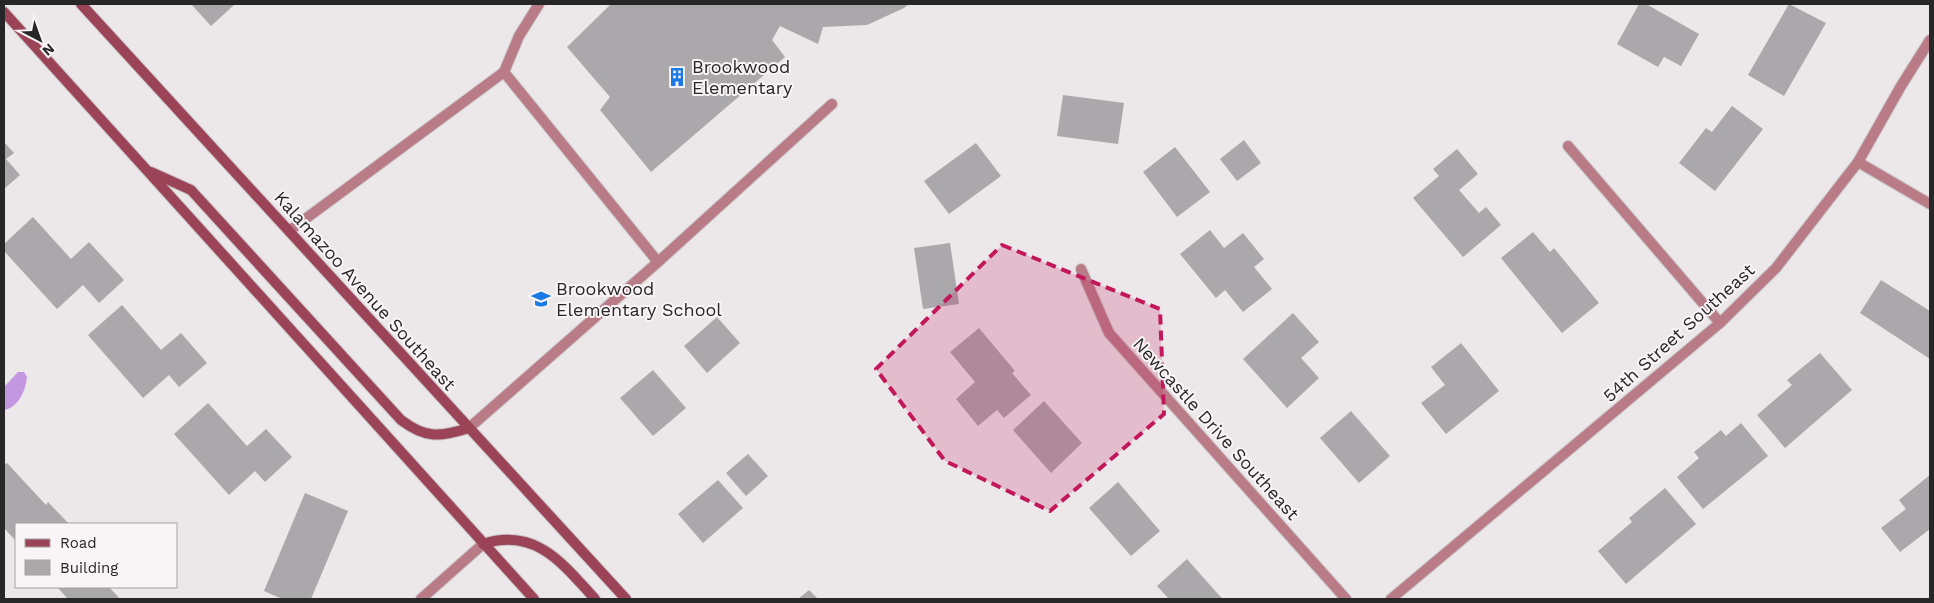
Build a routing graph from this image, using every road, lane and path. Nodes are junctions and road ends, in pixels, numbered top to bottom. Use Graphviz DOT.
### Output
graph roads {
  1 [pos="81,4"];
  2 [pos="539,4"];
  3 [pos="4,12"];
  4 [pos="1930,40"];
  5 [pos="504,72"];
  6 [pos="832,104"];
  7 [pos="1568,146"];
  8 [pos="1858,162"];
  9 [pos="147,171"];
  10 [pos="1930,204"];
  11 [pos="289,231"];
  12 [pos="658,262"];
  13 [pos="1081,269"];
  14 [pos="1720,323"];
  15 [pos="469,428"];
  16 [pos="483,544"];
  17 [pos="421,599"];
  18 [pos="534,599"];
  19 [pos="595,599"];
  20 [pos="626,599"];
  21 [pos="1346,599"];
  22 [pos="1391,599"];
  1 -- 11 [label="main road, Kalamazoo Avenue Southeast"];
  2 -- 5 [label="street"];
  3 -- 9 [label="main road"];
  4 -- 8 [label="street, 54th Street Southeast"];
  5 -- 11 [label="street"];
  5 -- 12 [label="street"];
  6 -- 12 [label="street"];
  7 -- 14 [label="street"];
  8 -- 10 [label="street"];
  8 -- 14 [label="street, 54th Street Southeast"];
  9 -- 15 [label="main road"];
  9 -- 16 [label="main road"];
  11 -- 15 [label="main road, Kalamazoo Avenue Southeast"];
  12 -- 15 [label="street"];
  13 -- 21 [label="street, Newcastle Drive Southeast"];
  14 -- 22 [label="street, 54th Street Southeast"];
  15 -- 20 [label="main road, Kalamazoo Avenue Southeast"];
  16 -- 17 [label="street"];
  16 -- 18 [label="main road"];
  16 -- 19 [label="main road"];
}
